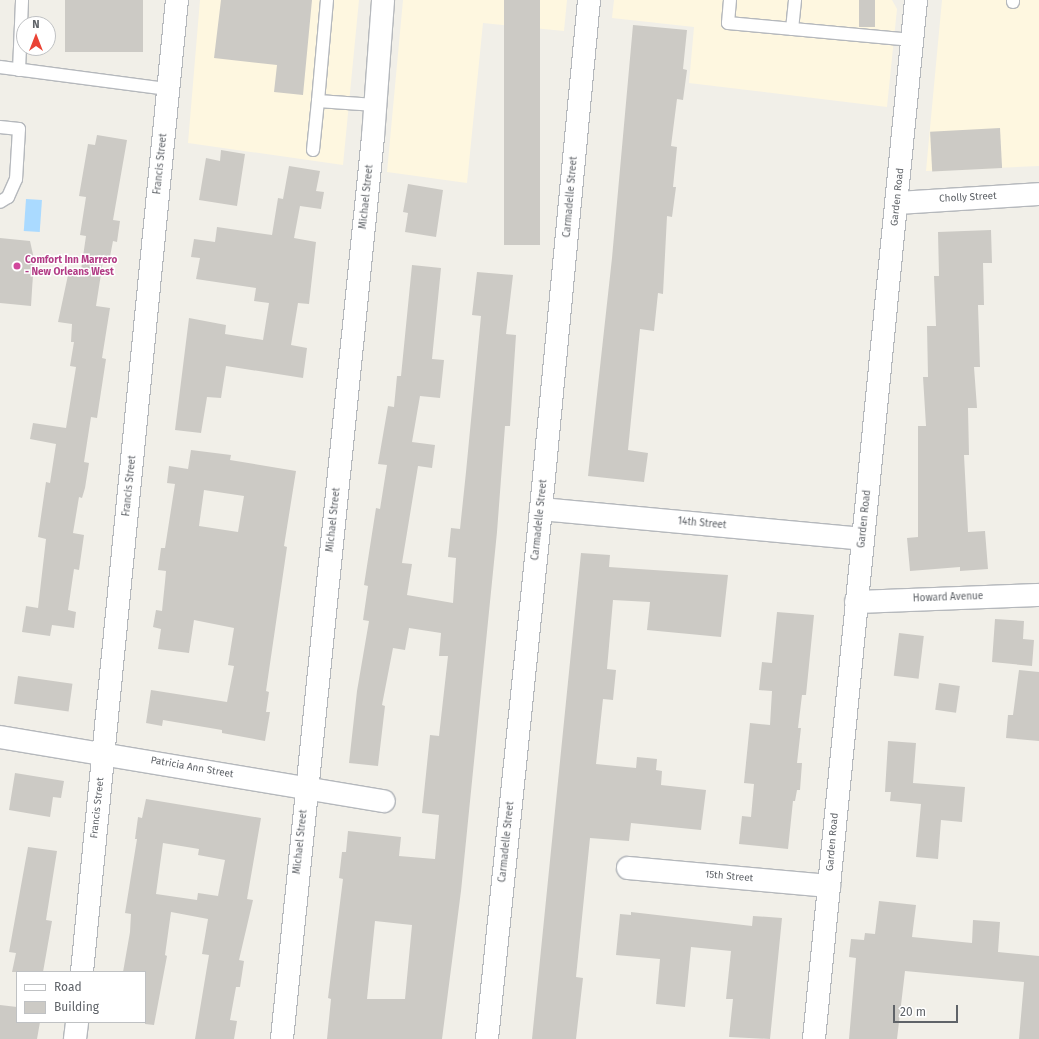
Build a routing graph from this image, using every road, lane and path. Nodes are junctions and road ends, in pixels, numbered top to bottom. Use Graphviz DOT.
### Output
graph roads {
  1 [pos="22,0"];
  2 [pos="177,0"];
  3 [pos="327,0"];
  4 [pos="383,0"];
  5 [pos="589,0"];
  6 [pos="730,0"];
  7 [pos="795,0"];
  8 [pos="916,0"];
  9 [pos="792,29"];
  10 [pos="912,40"];
  11 [pos="0,67"];
  12 [pos="19,70"];
  13 [pos="168,89"];
  14 [pos="318,101"];
  15 [pos="375,105"];
  16 [pos="0,127"];
  17 [pos="313,150"];
  18 [pos="1039,194"];
  19 [pos="0,202"];
  20 [pos="897,202"];
  21 [pos="541,509"];
  22 [pos="863,539"];
  23 [pos="1039,595"];
  24 [pos="856,602"];
  25 [pos="0,737"];
  26 [pos="104,754"];
  27 [pos="306,788"];
  28 [pos="384,801"];
  29 [pos="628,868"];
  30 [pos="829,886"];
  31 [pos="82,971"];
  32 [pos="77,1023"];
  33 [pos="75,1039"];
  34 [pos="282,1039"];
  35 [pos="487,1039"];
  36 [pos="814,1039"];
  1 -- 12 [label="lane"];
  2 -- 13 [label="street, Francis Street"];
  3 -- 14 [label="lane"];
  4 -- 15 [label="street, Michael Street"];
  5 -- 21 [label="street, Carmadelle Street"];
  6 -- 9 [label="lane"];
  7 -- 9 [label="lane"];
  8 -- 10 [label="street, Garden Road"];
  9 -- 10 [label="lane"];
  10 -- 20 [label="street, Garden Road"];
  11 -- 12 [label="lane"];
  12 -- 13 [label="lane"];
  13 -- 26 [label="street, Francis Street"];
  14 -- 15 [label="lane"];
  14 -- 17 [label="lane"];
  15 -- 27 [label="street, Michael Street"];
  16 -- 19 [label="lane"];
  18 -- 20 [label="street, Cholly Street"];
  20 -- 22 [label="street, Garden Road"];
  21 -- 22 [label="street, 14th Street"];
  21 -- 35 [label="street, Carmadelle Street"];
  22 -- 24 [label="street, Garden Road"];
  23 -- 24 [label="street, Howard Avenue"];
  24 -- 30 [label="street, Garden Road"];
  25 -- 26 [label="street, Patricia Ann Street"];
  26 -- 27 [label="street, Patricia Ann Street"];
  26 -- 31 [label="street, Francis Street"];
  27 -- 28 [label="street, Patricia Ann Street"];
  27 -- 34 [label="street, Michael Street"];
  29 -- 30 [label="street, 15th Street"];
  30 -- 36 [label="street, Garden Road"];
  32 -- 33 [label="street"];
}
